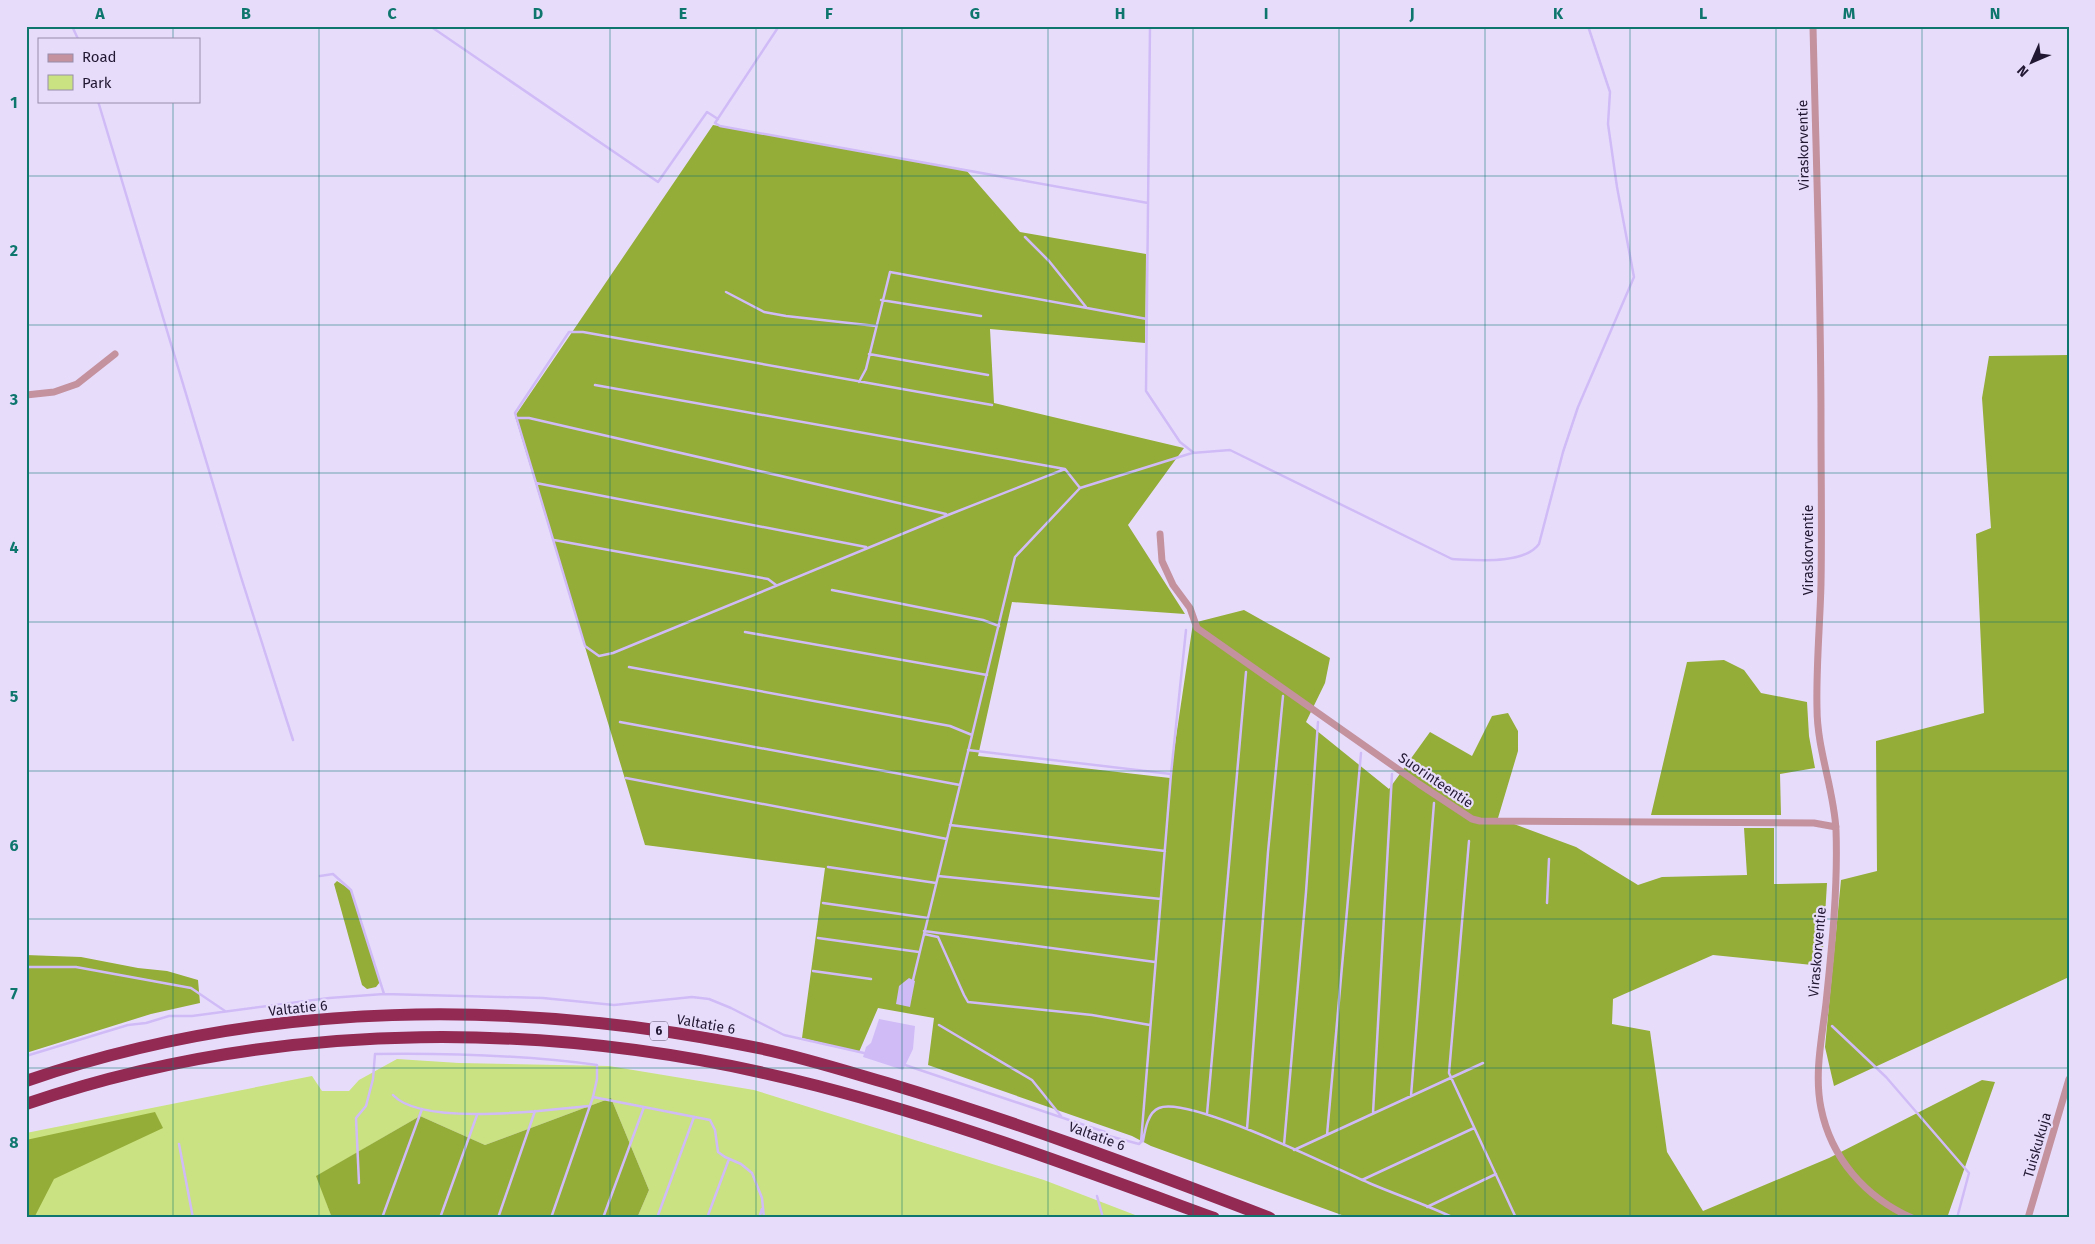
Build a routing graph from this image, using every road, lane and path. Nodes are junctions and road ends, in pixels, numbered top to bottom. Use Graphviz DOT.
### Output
graph roads {
  1 [pos="1813,26"];
  2 [pos="115,354"];
  3 [pos="26,395"];
  4 [pos="1160,534"];
  5 [pos="1836,827"];
  6 [pos="2069,1079"];
  7 [pos="26,1081"];
  8 [pos="26,1104"];
  9 [pos="1214,1218"];
  10 [pos="1270,1218"];
  11 [pos="1912,1218"];
  12 [pos="2028,1218"];
  1 -- 5 [label="street, Viraskorventie"];
  2 -- 3 [label="street"];
  4 -- 5 [label="street, Suorinteentie"];
  5 -- 11 [label="street, Viraskorventie"];
  6 -- 12 [label="street, Tuiskukuja"];
  7 -- 10 [label="highway, Valtatie 6 / 6"];
  8 -- 9 [label="highway, 6"];
}
